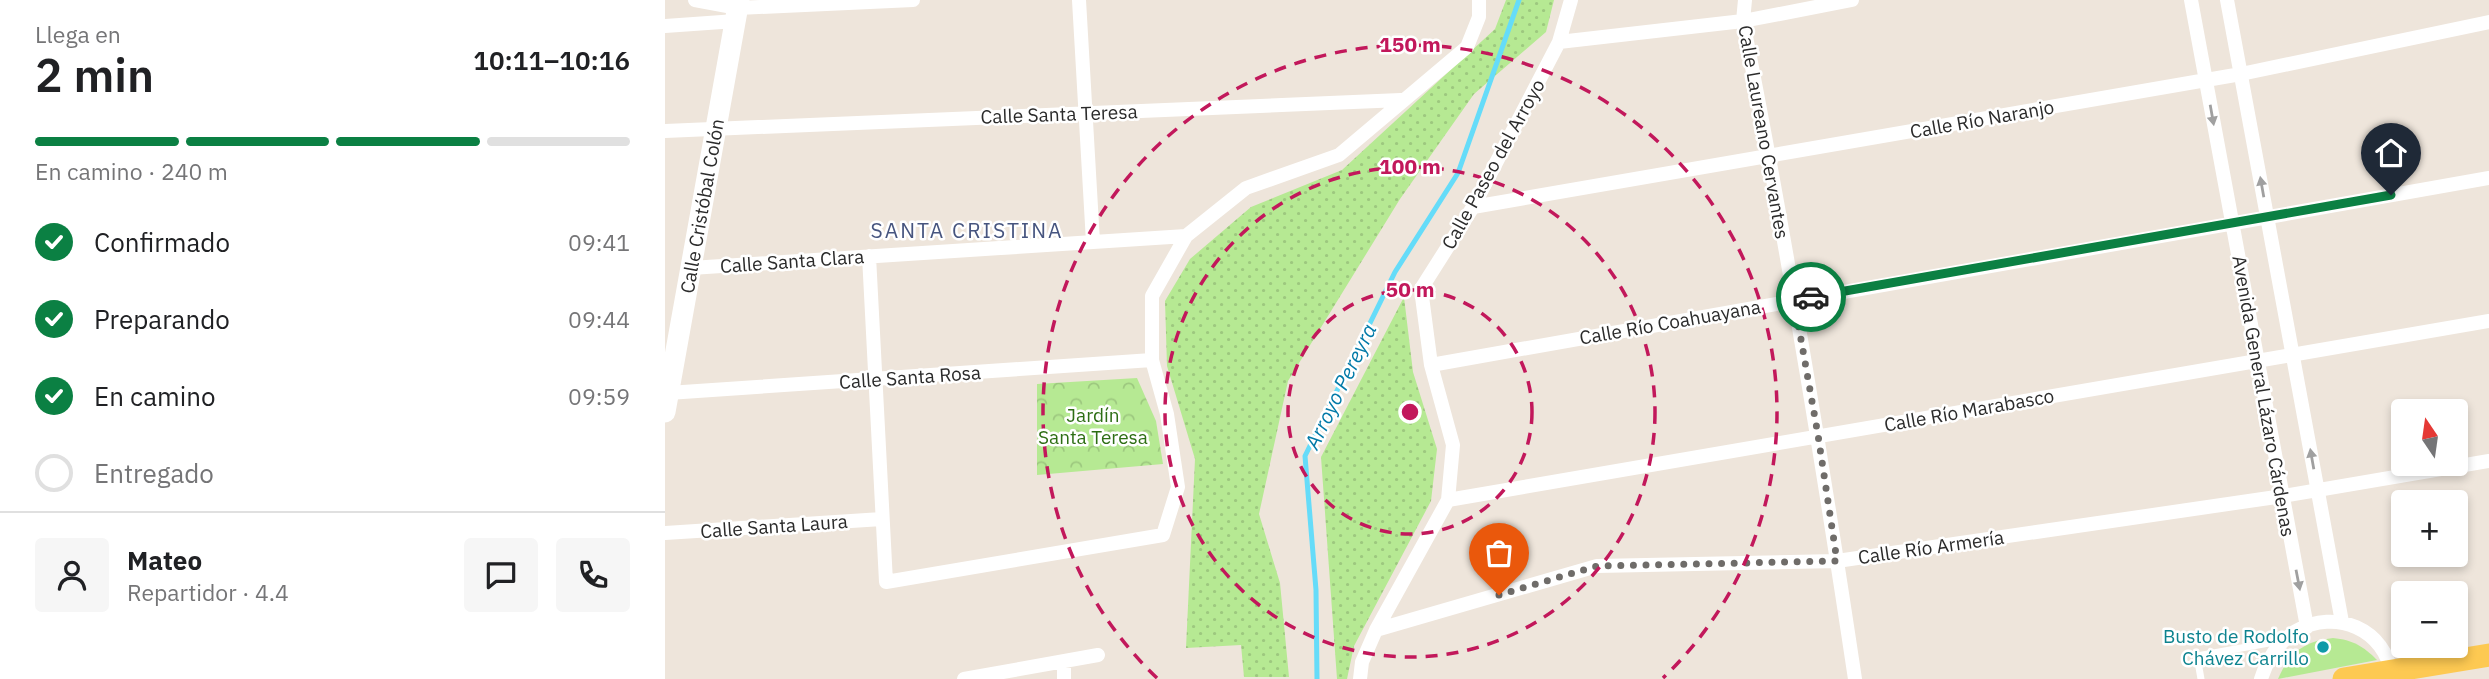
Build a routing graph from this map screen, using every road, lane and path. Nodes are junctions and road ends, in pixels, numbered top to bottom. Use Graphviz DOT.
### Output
graph roads {
  1 [pos="695,0"];
  2 [pos="913,0"];
  3 [pos="1079,0"];
  4 [pos="1479,0"];
  5 [pos="1571,0"];
  6 [pos="1745,0"];
  7 [pos="1852,0"];
  8 [pos="2191,0"];
  9 [pos="2227,0"];
  10 [pos="738,10"];
  11 [pos="1743,21"];
  12 [pos="2489,22"];
  13 [pos="665,26"];
  14 [pos="1559,42"];
  15 [pos="2241,74"];
  16 [pos="2206,80"];
  17 [pos="1401,100"];
  18 [pos="1086,113"];
  19 [pos="716,128"];
  20 [pos="665,131"];
  21 [pos="1770,156"];
  22 [pos="2489,178"];
  23 [pos="1473,207"];
  24 [pos="2267,217"];
  25 [pos="2232,223"];
  26 [pos="1186,236"];
  27 [pos="1093,242"];
  28 [pos="869,256"];
  29 [pos="691,268"];
  30 [pos="1794,300"];
  31 [pos="2489,321"];
  32 [pos="2293,355"];
  33 [pos="1152,360"];
  34 [pos="2258,361"];
  35 [pos="1431,365"];
  36 [pos="875,379"];
  37 [pos="667,403"];
  38 [pos="1818,435"];
  39 [pos="2489,461"];
  40 [pos="2318,491"];
  41 [pos="2283,496"];
  42 [pos="1448,500"];
  43 [pos="883,519"];
  44 [pos="665,533"];
  45 [pos="1837,561"];
  46 [pos="2342,622"];
  47 [pos="2307,627"];
  48 [pos="1376,630"];
  49 [pos="2285,640"];
  50 [pos="1098,655"];
  51 [pos="2489,655"];
  52 [pos="1064,661"];
  53 [pos="2392,675"];
  54 [pos="964,679"];
  55 [pos="1064,679"];
  56 [pos="1360,679"];
  57 [pos="1855,679"];
  58 [pos="2201,679"];
  59 [pos="2261,679"];
  60 [pos="2344,679"];
  1 -- 10 [label="street"];
  2 -- 10 [label="street"];
  3 -- 18 [label="street"];
  4 -- 17 [label="street"];
  5 -- 14 [label="street, Calle Paseo del Arroyo"];
  6 -- 11 [label="street, Calle Laureano Cervantes"];
  7 -- 11 [label="street"];
  8 -- 16 [label="street, Avenida General Lázaro Cárdenas"];
  9 -- 15 [label="street, Avenida General Lázaro Cárdenas"];
  10 -- 13 [label="street"];
  10 -- 19 [label="street, Calle Cristóbal Colón"];
  11 -- 14 [label="street"];
  11 -- 21 [label="street, Calle Laureano Cervantes"];
  12 -- 15 [label="street, Calle Río Naranjo"];
  14 -- 23 [label="street, Calle Paseo del Arroyo"];
  15 -- 16 [label="street, Calle Río Naranjo"];
  24 -- 15 [label="street, Avenida General Lázaro Cárdenas, one-way"];
  16 -- 21 [label="street, Calle Río Naranjo"];
  16 -- 25 [label="street, Avenida General Lázaro Cárdenas, one-way"];
  17 -- 18 [label="street, Calle Santa Teresa"];
  17 -- 26 [label="street"];
  18 -- 19 [label="street, Calle Santa Teresa"];
  18 -- 27 [label="street"];
  19 -- 20 [label="street, Calle Santa Teresa"];
  19 -- 29 [label="street, Calle Cristóbal Colón"];
  21 -- 23 [label="street, Calle Río Naranjo"];
  21 -- 30 [label="street, Calle Laureano Cervantes"];
  22 -- 24 [label="street, Calle Río Coahuayana"];
  23 -- 35 [label="street, Calle Paseo del Arroyo"];
  24 -- 25 [label="street, Calle Río Coahuayana"];
  24 -- 32 [label="street, Avenida General Lázaro Cárdenas"];
  25 -- 30 [label="street, Calle Río Coahuayana"];
  25 -- 34 [label="street, Avenida General Lázaro Cárdenas"];
  26 -- 27 [label="street, Calle Santa Clara"];
  26 -- 33 [label="street"];
  27 -- 28 [label="street, Calle Santa Clara"];
  28 -- 29 [label="street, Calle Santa Clara"];
  28 -- 36 [label="street"];
  29 -- 37 [label="street, Calle Cristóbal Colón"];
  30 -- 35 [label="street, Calle Río Coahuayana"];
  30 -- 38 [label="street, Calle Laureano Cervantes"];
  31 -- 32 [label="street, Calle Río Marabasco"];
  32 -- 34 [label="street, Calle Río Marabasco"];
  40 -- 32 [label="street, Avenida General Lázaro Cárdenas, one-way"];
  33 -- 36 [label="street, Calle Santa Rosa"];
  33 -- 43 [label="street"];
  34 -- 38 [label="street, Calle Río Marabasco"];
  34 -- 41 [label="street, Avenida General Lázaro Cárdenas"];
  35 -- 42 [label="street, Calle Paseo del Arroyo"];
  36 -- 37 [label="street, Calle Santa Rosa"];
  36 -- 43 [label="street"];
  38 -- 42 [label="street, Calle Río Marabasco"];
  38 -- 45 [label="street, Calle Laureano Cervantes"];
  39 -- 40 [label="street, Calle Río Armería"];
  40 -- 41 [label="street, Calle Río Armería"];
  40 -- 46 [label="street, Avenida General Lázaro Cárdenas"];
  41 -- 45 [label="street, Calle Río Armería"];
  41 -- 47 [label="street, Avenida General Lázaro Cárdenas, one-way"];
  42 -- 48 [label="street, Calle Paseo del Arroyo"];
  43 -- 44 [label="street, Calle Santa Laura"];
  45 -- 48 [label="street, Calle Río Armería"];
  45 -- 57 [label="street, Calle Laureano Cervantes"];
  46 -- 47 [label="street"];
  46 -- 53 [label="street"];
  47 -- 49 [label="street"];
  48 -- 56 [label="street, Calle Paseo del Arroyo"];
  49 -- 58 [label="lane"];
  49 -- 59 [label="street"];
  50 -- 52 [label="street"];
  51 -- 53 [label="main road"];
  52 -- 54 [label="street"];
  52 -- 55 [label="street"];
  53 -- 60 [label="main road"];
}
